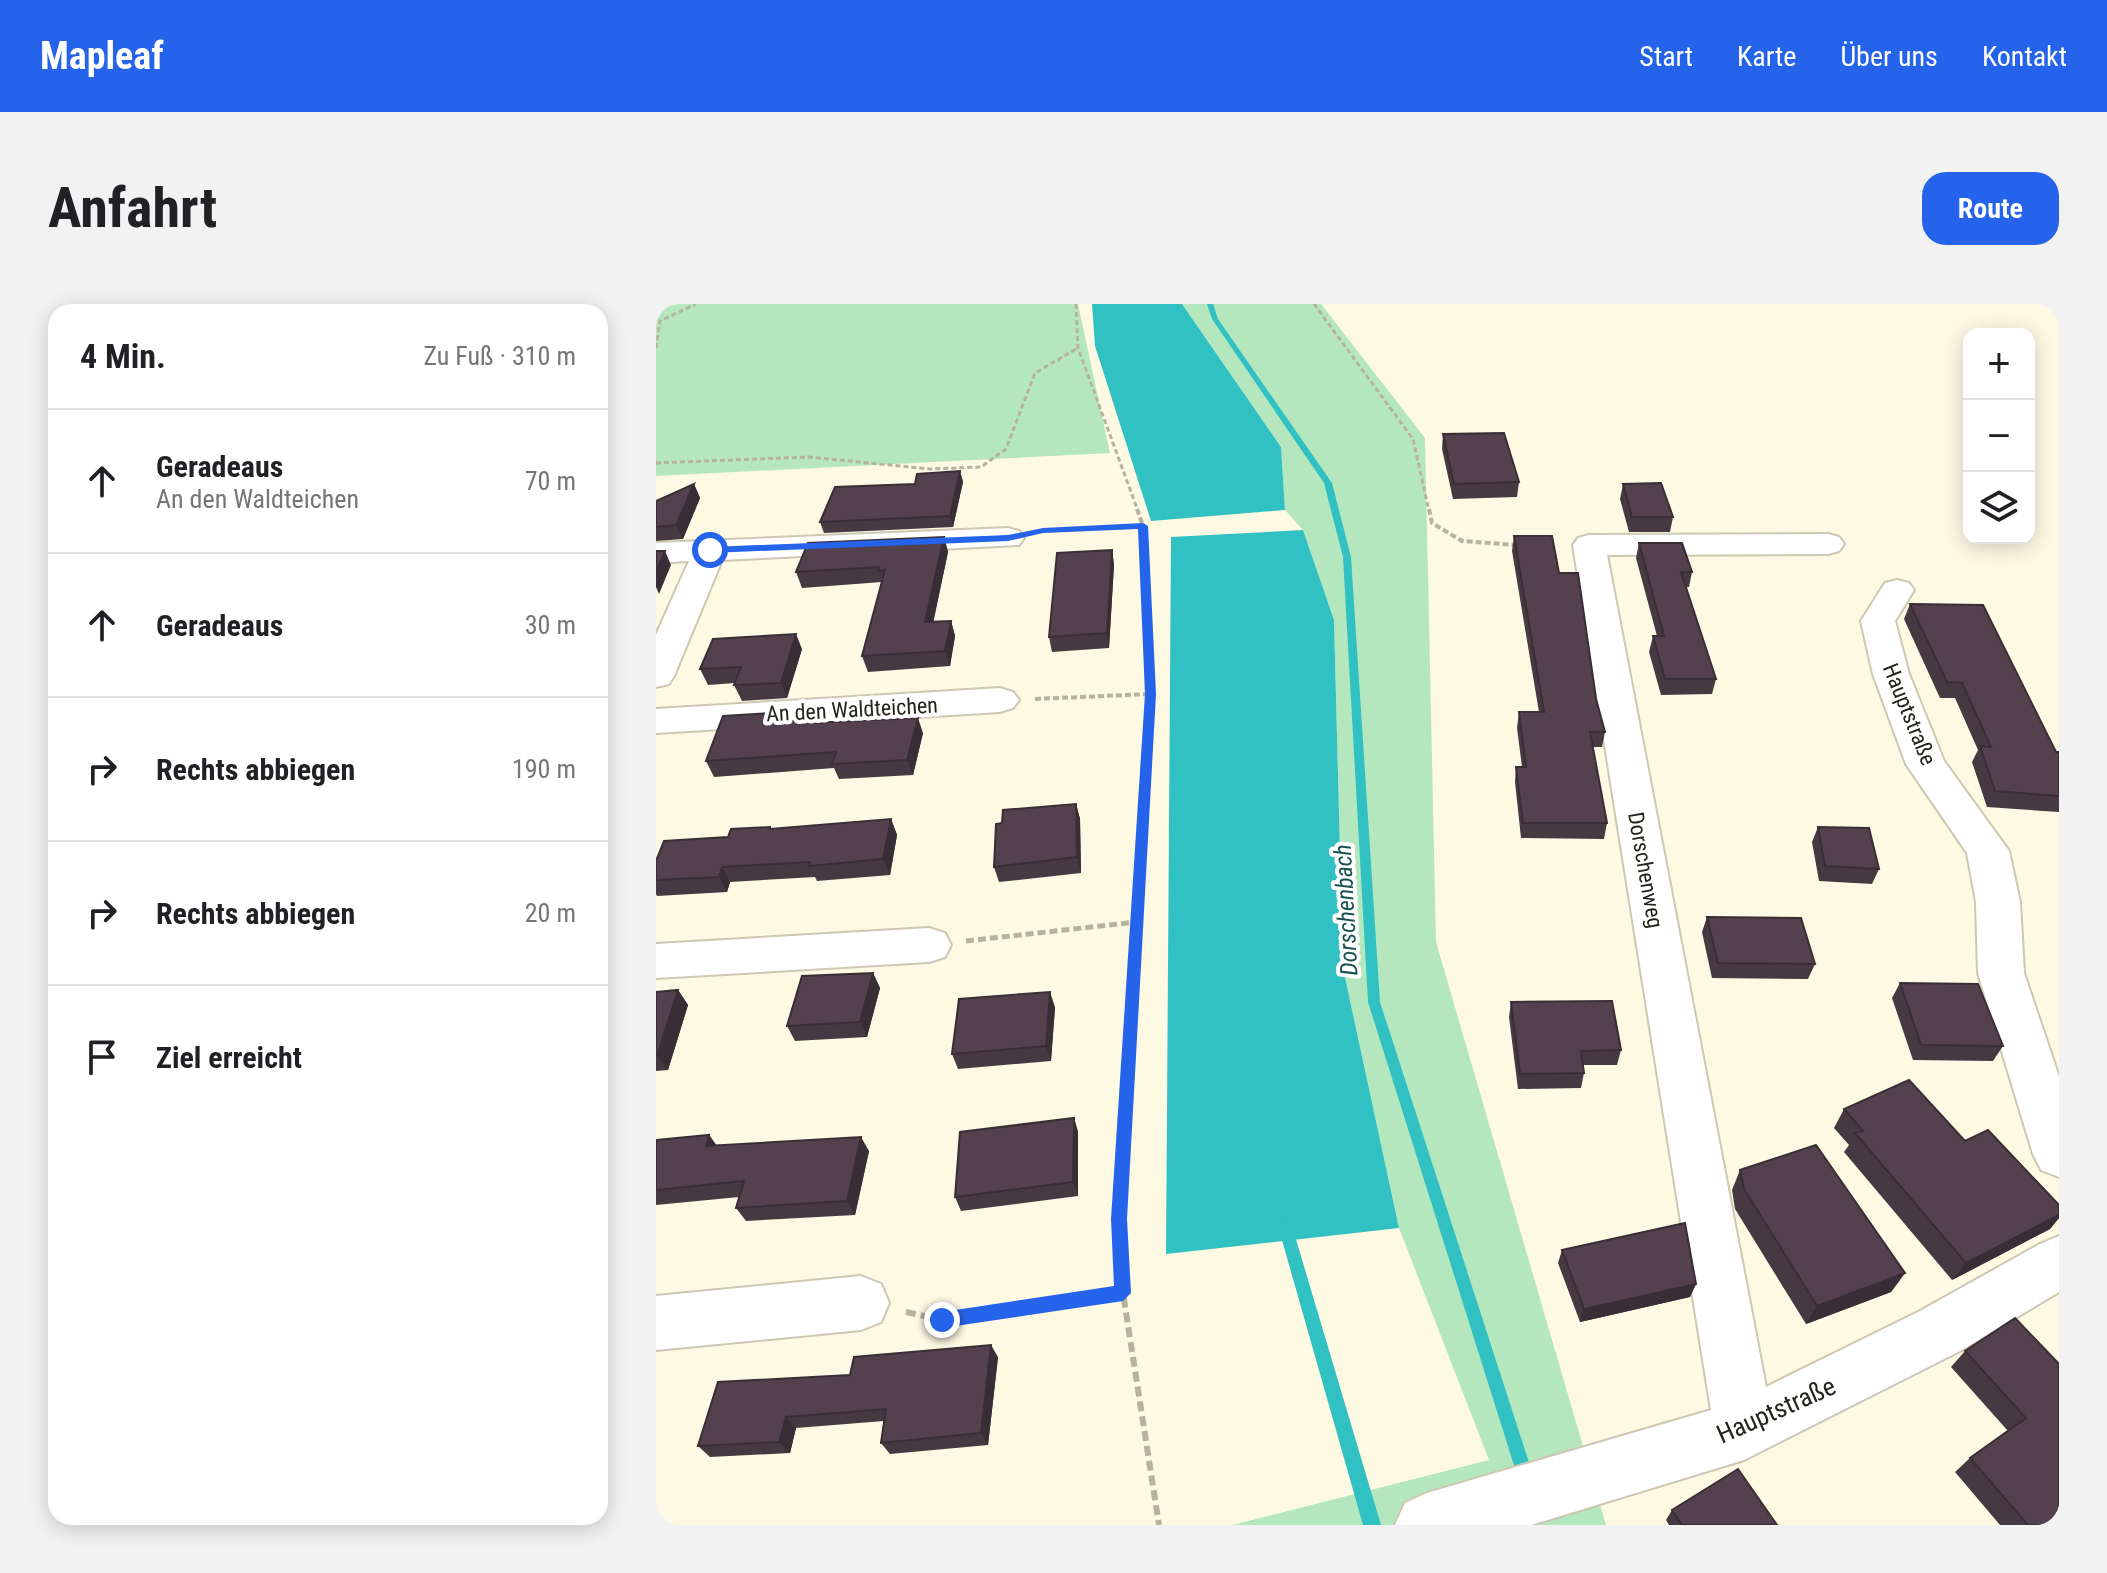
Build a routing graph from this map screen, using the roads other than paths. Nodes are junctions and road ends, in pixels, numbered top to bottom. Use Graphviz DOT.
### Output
graph roads {
  1 [pos="1008,538"];
  2 [pos="1828,544"];
  3 [pos="710,550"];
  4 [pos="656,553"];
  5 [pos="1897,590"];
  6 [pos="656,676"];
  7 [pos="1000,700"];
  8 [pos="656,721"];
  9 [pos="929,945"];
  10 [pos="656,961"];
  11 [pos="2059,1154"];
  12 [pos="2059,1262"];
  13 [pos="861,1303"];
  14 [pos="656,1323"];
  15 [pos="1744,1430"];
  16 [pos="1431,1524"];
  1 -- 3 [label="street"];
  2 -- 15 [label="street, Dorschenweg"];
  3 -- 4 [label="street"];
  3 -- 6 [label="street"];
  5 -- 11 [label="street, Hauptstraße"];
  7 -- 8 [label="street, An den Waldteichen"];
  9 -- 10 [label="street"];
  12 -- 15 [label="street, Hauptstraße"];
  13 -- 14 [label="street"];
  15 -- 16 [label="street, Hauptstraße"];
}
